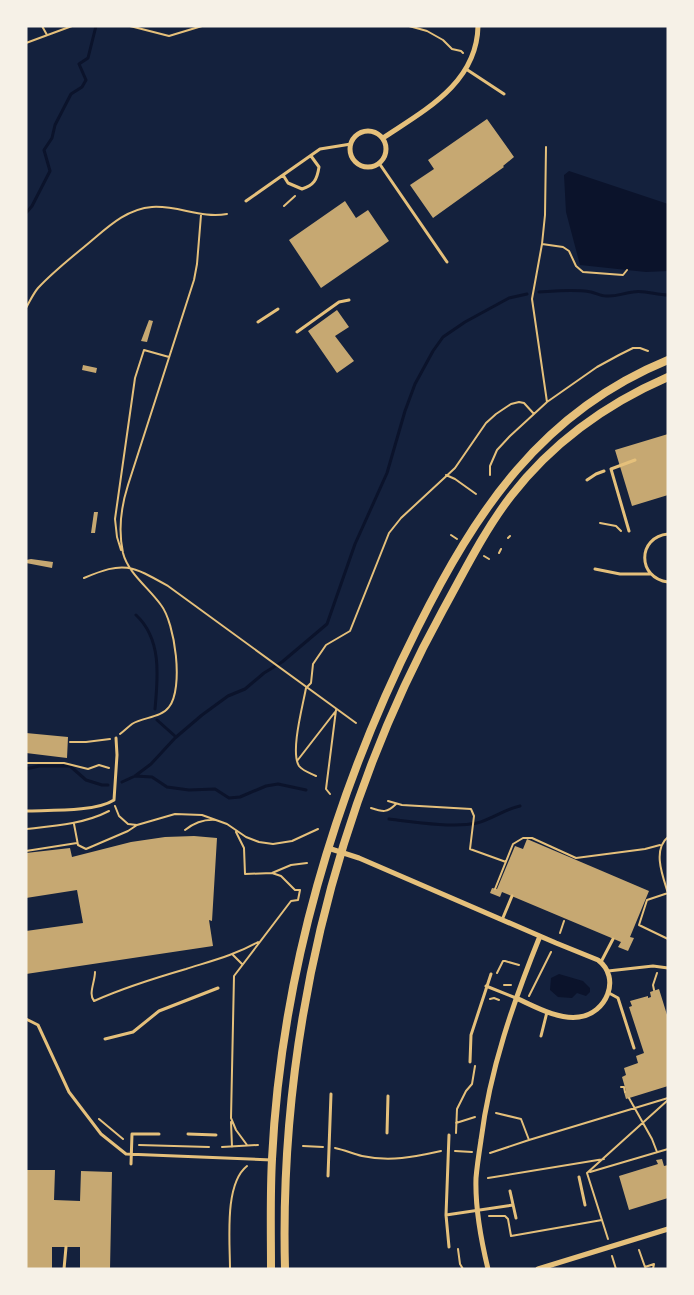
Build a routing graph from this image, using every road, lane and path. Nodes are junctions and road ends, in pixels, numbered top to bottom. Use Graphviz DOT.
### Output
graph roads {
  1 [pos="42,26"];
  2 [pos="72,26"];
  3 [pos="130,26"];
  4 [pos="202,26"];
  5 [pos="409,26"];
  6 [pos="478,26"];
  7 [pos="47,35"];
  8 [pos="26,43"];
  9 [pos="464,54"];
  10 [pos="466,69"];
  11 [pos="504,94"];
  12 [pos="383,138"];
  13 [pos="351,144"];
  14 [pos="546,147"];
  15 [pos="311,156"];
  16 [pos="379,163"];
  17 [pos="283,175"];
  18 [pos="295,196"];
  19 [pos="246,201"];
  20 [pos="284,206"];
  21 [pos="227,214"];
  22 [pos="201,215"];
  23 [pos="544,244"];
  24 [pos="447,262"];
  25 [pos="626,270"];
  26 [pos="349,300"];
  27 [pos="26,308"];
  28 [pos="278,309"];
  29 [pos="258,322"];
  30 [pos="297,332"];
  31 [pos="648,351"];
  32 [pos="170,358"];
  33 [pos="668,360"];
  34 [pos="668,377"];
  35 [pos="547,402"];
  36 [pos="534,414"];
  37 [pos="636,460"];
  38 [pos="604,471"];
  39 [pos="446,475"];
  40 [pos="490,476"];
  41 [pos="588,480"];
  42 [pos="476,494"];
  43 [pos="600,523"];
  44 [pos="621,531"];
  45 [pos="629,531"];
  46 [pos="668,534"];
  47 [pos="451,535"];
  48 [pos="458,540"];
  49 [pos="501,549"];
  50 [pos="499,553"];
  51 [pos="123,554"];
  52 [pos="482,554"];
  53 [pos="489,559"];
  54 [pos="130,567"];
  55 [pos="595,569"];
  56 [pos="651,574"];
  57 [pos="84,578"];
  58 [pos="668,582"];
  59 [pos="306,688"];
  60 [pos="336,710"];
  61 [pos="356,723"];
  62 [pos="116,738"];
  63 [pos="70,742"];
  64 [pos="297,761"];
  65 [pos="26,763"];
  66 [pos="116,770"];
  67 [pos="316,776"];
  68 [pos="330,794"];
  69 [pos="114,800"];
  70 [pos="388,801"];
  71 [pos="396,804"];
  72 [pos="115,807"];
  73 [pos="371,808"];
  74 [pos="26,811"];
  75 [pos="218,820"];
  76 [pos="74,822"];
  77 [pos="137,825"];
  78 [pos="26,829"];
  79 [pos="318,829"];
  80 [pos="185,830"];
  81 [pos="235,831"];
  82 [pos="668,837"];
  83 [pos="78,843"];
  84 [pos="660,845"];
  85 [pos="328,848"];
  86 [pos="26,851"];
  87 [pos="341,852"];
  88 [pos="506,862"];
  89 [pos="308,863"];
  90 [pos="272,873"];
  91 [pos="495,889"];
  92 [pos="668,893"];
  93 [pos="512,896"];
  94 [pos="502,920"];
  95 [pos="564,921"];
  96 [pos="560,933"];
  97 [pos="540,936"];
  98 [pos="612,939"];
  99 [pos="668,939"];
  100 [pos="260,941"];
  101 [pos="552,952"];
  102 [pos="233,955"];
  103 [pos="601,962"];
  104 [pos="242,964"];
  105 [pos="519,965"];
  106 [pos="659,966"];
  107 [pos="668,968"];
  108 [pos="608,971"];
  109 [pos="95,972"];
  110 [pos="491,974"];
  111 [pos="496,976"];
  112 [pos="499,984"];
  113 [pos="511,985"];
  114 [pos="486,986"];
  115 [pos="218,988"];
  116 [pos="654,990"];
  117 [pos="609,992"];
  118 [pos="530,996"];
  119 [pos="516,998"];
  120 [pos="547,1011"];
  121 [pos="26,1019"];
  122 [pos="541,1036"];
  123 [pos="105,1038"];
  124 [pos="634,1048"];
  125 [pos="470,1062"];
  126 [pos="621,1087"];
  127 [pos="625,1092"];
  128 [pos="331,1094"];
  129 [pos="388,1096"];
  130 [pos="628,1098"];
  131 [pos="668,1099"];
  132 [pos="634,1108"];
  133 [pos="496,1113"];
  134 [pos="86,1114"];
  135 [pos="475,1117"];
  136 [pos="231,1118"];
  137 [pos="456,1123"];
  138 [pos="643,1123"];
  139 [pos="387,1133"];
  140 [pos="159,1134"];
  141 [pos="188,1134"];
  142 [pos="216,1135"];
  143 [pos="449,1135"];
  144 [pos="123,1139"];
  145 [pos="529,1140"];
  146 [pos="136,1145"];
  147 [pos="258,1145"];
  148 [pos="247,1146"];
  149 [pos="303,1146"];
  150 [pos="209,1147"];
  151 [pos="232,1147"];
  152 [pos="329,1147"];
  153 [pos="222,1148"];
  154 [pos="668,1149"];
  155 [pos="444,1151"];
  156 [pos="455,1151"];
  157 [pos="472,1152"];
  158 [pos="657,1152"];
  159 [pos="490,1153"];
  160 [pos="131,1154"];
  161 [pos="604,1159"];
  162 [pos="272,1160"];
  163 [pos="131,1164"];
  164 [pos="248,1166"];
  165 [pos="587,1173"];
  166 [pos="328,1176"];
  167 [pos="580,1177"];
  168 [pos="488,1178"];
  169 [pos="510,1191"];
  170 [pos="513,1205"];
  171 [pos="585,1205"];
  172 [pos="478,1210"];
  173 [pos="446,1215"];
  174 [pos="488,1216"];
  175 [pos="516,1218"];
  176 [pos="602,1220"];
  177 [pos="668,1229"];
  178 [pos="608,1239"];
  179 [pos="66,1247"];
  180 [pos="449,1247"];
  181 [pos="458,1249"];
  182 [pos="639,1250"];
  183 [pos="612,1256"];
  184 [pos="616,1268"];
  185 [pos="64,1269"];
  186 [pos="230,1269"];
  187 [pos="271,1269"];
  188 [pos="285,1269"];
  189 [pos="463,1269"];
  190 [pos="488,1269"];
  191 [pos="538,1269"];
  192 [pos="653,1269"];
  1 -- 7 [label="path"];
  2 -- 7 [label="path"];
  3 -- 4 [label="path"];
  5 -- 9 [label="path"];
  6 -- 10 [label="street"];
  7 -- 8 [label="path"];
  10 -- 11 [label="lane"];
  10 -- 12 [label="street"];
  12 -- 13 [label="street"];
  12 -- 16 [label="street"];
  13 -- 15 [label="lane"];
  13 -- 16 [label="street"];
  14 -- 23 [label="path"];
  15 -- 17 [label="lane"];
  15 -- 17 [label="lane"];
  16 -- 24 [label="lane"];
  17 -- 19 [label="lane"];
  18 -- 20 [label="path"];
  21 -- 22 [label="path"];
  22 -- 27 [label="path"];
  22 -- 32 [label="path"];
  23 -- 25 [label="path"];
  23 -- 35 [label="path"];
  26 -- 30 [label="lane"];
  28 -- 29 [label="lane"];
  31 -- 35 [label="path"];
  32 -- 51 [label="path"];
  32 -- 51 [label="path"];
  33 -- 85 [label="street"];
  34 -- 87 [label="street"];
  35 -- 36 [label="path"];
  36 -- 39 [label="path"];
  36 -- 40 [label="path"];
  37 -- 45 [label="lane"];
  38 -- 41 [label="lane"];
  39 -- 42 [label="path"];
  39 -- 59 [label="path"];
  43 -- 44 [label="path"];
  46 -- 56 [label="lane"];
  47 -- 48 [label="path"];
  49 -- 50 [label="path"];
  51 -- 54 [label="path"];
  52 -- 53 [label="path"];
  54 -- 57 [label="path"];
  54 -- 59 [label="path"];
  54 -- 62 [label="path"];
  55 -- 56 [label="lane"];
  56 -- 58 [label="lane"];
  59 -- 60 [label="path"];
  59 -- 64 [label="path"];
  60 -- 61 [label="path"];
  60 -- 64 [label="path"];
  60 -- 68 [label="path"];
  62 -- 63 [label="path"];
  62 -- 66 [label="lane"];
  64 -- 67 [label="path"];
  65 -- 66 [label="path"];
  66 -- 69 [label="lane"];
  69 -- 72 [label="path"];
  69 -- 74 [label="lane"];
  70 -- 71 [label="path"];
  71 -- 73 [label="path"];
  71 -- 88 [label="path"];
  72 -- 76 [label="path"];
  72 -- 77 [label="path"];
  75 -- 77 [label="path"];
  75 -- 80 [label="path"];
  75 -- 81 [label="path"];
  76 -- 78 [label="path"];
  76 -- 83 [label="path"];
  77 -- 83 [label="path"];
  79 -- 81 [label="path"];
  81 -- 90 [label="path"];
  82 -- 84 [label="path"];
  83 -- 86 [label="path"];
  84 -- 88 [label="path"];
  84 -- 92 [label="path"];
  85 -- 87 [label="street"];
  85 -- 162 [label="street"];
  87 -- 94 [label="street"];
  87 -- 188 [label="street"];
  88 -- 91 [label="path"];
  89 -- 90 [label="path"];
  90 -- 100 [label="path"];
  92 -- 99 [label="path"];
  93 -- 94 [label="lane"];
  94 -- 97 [label="street"];
  95 -- 96 [label="path"];
  97 -- 103 [label="street"];
  97 -- 119 [label="street"];
  98 -- 103 [label="lane"];
  100 -- 102 [label="path"];
  100 -- 104 [label="path"];
  101 -- 118 [label="path"];
  102 -- 104 [label="path"];
  102 -- 109 [label="path"];
  103 -- 108 [label="street"];
  104 -- 136 [label="path"];
  105 -- 111 [label="path"];
  106 -- 107 [label="lane"];
  106 -- 108 [label="lane"];
  106 -- 116 [label="path"];
  108 -- 117 [label="street"];
  110 -- 114 [label="lane"];
  112 -- 113 [label="path"];
  114 -- 119 [label="lane"];
  114 -- 125 [label="lane"];
  115 -- 123 [label="lane"];
  117 -- 120 [label="street"];
  117 -- 124 [label="lane"];
  119 -- 120 [label="street"];
  119 -- 172 [label="street"];
  120 -- 122 [label="lane"];
  121 -- 134 [label="lane"];
  126 -- 127 [label="path"];
  128 -- 152 [label="lane"];
  129 -- 139 [label="lane"];
  130 -- 132 [label="path"];
  131 -- 132 [label="path"];
  131 -- 138 [label="path"];
  132 -- 138 [label="path"];
  132 -- 145 [label="path"];
  133 -- 145 [label="path"];
  134 -- 144 [label="path"];
  134 -- 160 [label="lane"];
  135 -- 137 [label="path"];
  136 -- 148 [label="path"];
  136 -- 151 [label="path"];
  138 -- 158 [label="path"];
  138 -- 161 [label="path"];
  140 -- 160 [label="lane"];
  141 -- 142 [label="lane"];
  143 -- 173 [label="lane"];
  145 -- 159 [label="path"];
  146 -- 150 [label="path"];
  147 -- 148 [label="path"];
  148 -- 151 [label="path"];
  149 -- 152 [label="path"];
  151 -- 153 [label="path"];
  152 -- 155 [label="path"];
  152 -- 166 [label="lane"];
  154 -- 158 [label="path"];
  156 -- 157 [label="path"];
  158 -- 165 [label="path"];
  160 -- 162 [label="lane"];
  160 -- 163 [label="lane"];
  161 -- 165 [label="path"];
  161 -- 168 [label="path"];
  162 -- 187 [label="street"];
  164 -- 186 [label="path"];
  165 -- 176 [label="path"];
  167 -- 171 [label="lane"];
  169 -- 170 [label="lane"];
  170 -- 172 [label="lane"];
  170 -- 175 [label="lane"];
  172 -- 173 [label="lane"];
  172 -- 190 [label="street"];
  173 -- 180 [label="lane"];
  174 -- 176 [label="path"];
  176 -- 178 [label="path"];
  177 -- 191 [label="street"];
  179 -- 185 [label="lane"];
  181 -- 189 [label="path"];
  182 -- 192 [label="path"];
  183 -- 184 [label="path"];
}
